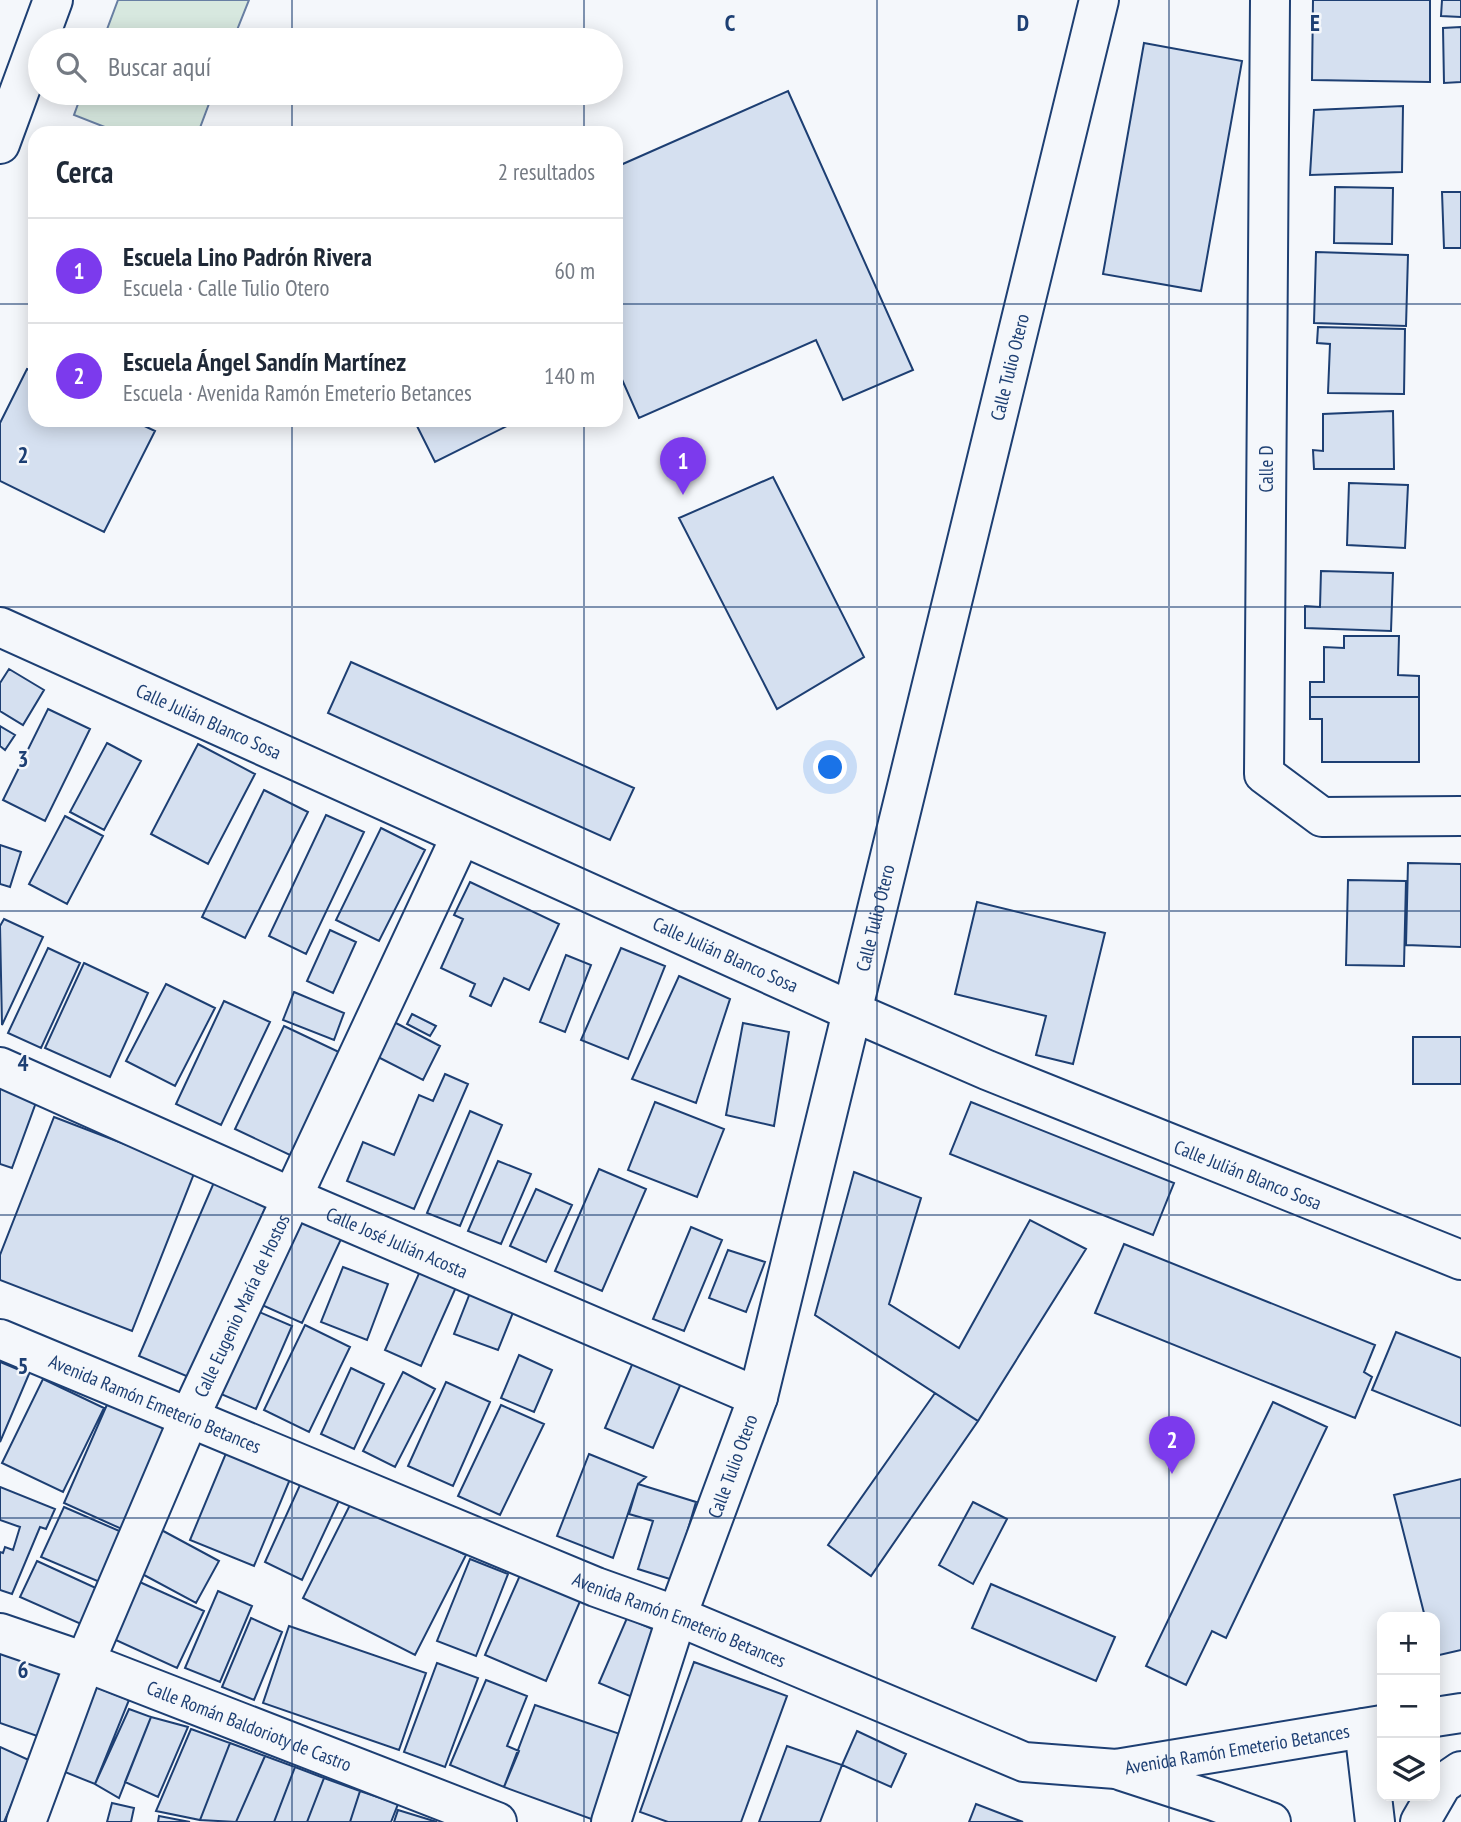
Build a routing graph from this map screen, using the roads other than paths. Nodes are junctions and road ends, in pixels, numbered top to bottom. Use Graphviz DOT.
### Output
graph roads {
  1 [pos="53,0"];
  2 [pos="1099,0"];
  3 [pos="1270,0"];
  4 [pos="43,28"];
  5 [pos="28,68"];
  6 [pos="0,144"];
  7 [pos="0,627"];
  8 [pos="1461,816"];
  9 [pos="461,836"];
  10 [pos="851,1011"];
  11 [pos="0,1067"];
  12 [pos="291,1197"];
  13 [pos="1461,1260"];
  14 [pos="0,1339"];
  15 [pos="758,1397"];
  16 [pos="189,1418"];
  17 [pos="677,1616"];
  18 [pos="0,1633"];
  19 [pos="85,1662"];
  20 [pos="1461,1713"];
  21 [pos="1440,1716"];
  22 [pos="1373,1726"];
  23 [pos="1116,1769"];
  24 [pos="1461,1771"];
  25 [pos="26,1822"];
  26 [pos="497,1822"];
  27 [pos="611,1822"];
  28 [pos="1271,1822"];
  29 [pos="1375,1822"];
  30 [pos="1420,1822"];
  1 -- 4 [label="street"];
  2 -- 10 [label="street, Calle Tulio Otero"];
  3 -- 8 [label="street, Calle D"];
  5 -- 6 [label="street"];
  7 -- 9 [label="street, Calle Julián Blanco Sosa"];
  9 -- 10 [label="street, Calle Julián Blanco Sosa"];
  9 -- 12 [label="street, Calle Eugenio María de Hostos"];
  10 -- 13 [label="street, Calle Julián Blanco Sosa"];
  10 -- 15 [label="street, Calle Tulio Otero"];
  11 -- 12 [label="street, Calle José Julián Acosta"];
  12 -- 15 [label="street, Calle José Julián Acosta"];
  12 -- 16 [label="street, Calle Eugenio María de Hostos"];
  14 -- 16 [label="street, Avenida Ramón Emeterio Betances"];
  15 -- 17 [label="street, Calle Tulio Otero"];
  16 -- 17 [label="street, Avenida Ramón Emeterio Betances"];
  16 -- 19 [label="street, Calle Eugenio María de Hostos"];
  17 -- 23 [label="street, Avenida Ramón Emeterio Betances"];
  17 -- 27 [label="street, Calle Tulio Otero"];
  18 -- 19 [label="street, Calle Román Baldorioty de Castro"];
  19 -- 25 [label="street, Calle Eugenio María de Hostos"];
  19 -- 26 [label="street, Calle Román Baldorioty de Castro"];
  20 -- 21 [label="street"];
  22 -- 23 [label="street, Avenida Ramón Emeterio Betances"];
  22 -- 29 [label="street"];
  23 -- 28 [label="street"];
  24 -- 30 [label="street"];
}
